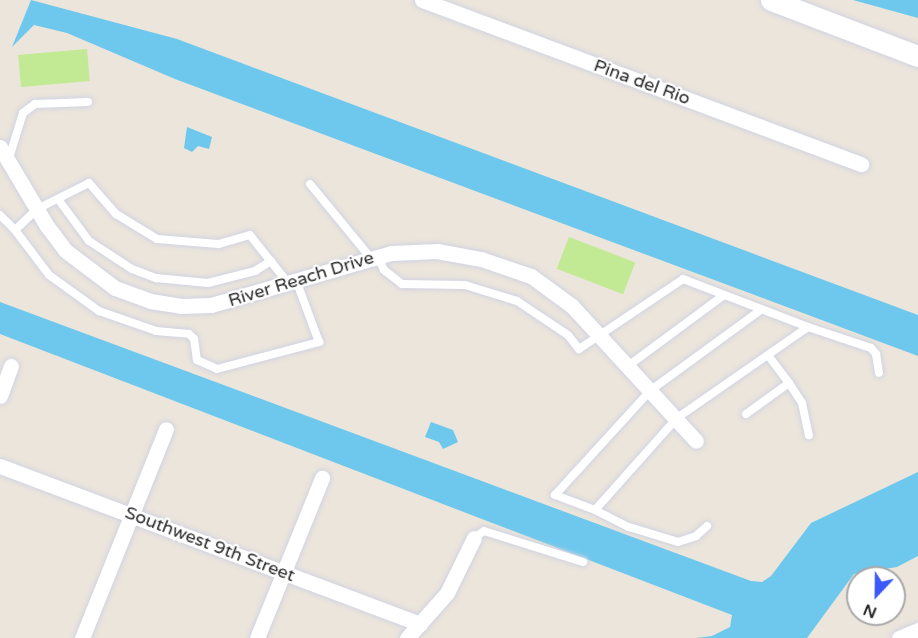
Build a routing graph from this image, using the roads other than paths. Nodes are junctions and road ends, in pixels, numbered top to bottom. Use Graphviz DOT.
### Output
graph roads {
  1 [pos="422,0"];
  2 [pos="771,0"];
  3 [pos="918,56"];
  4 [pos="88,102"];
  5 [pos="3,155"];
  6 [pos="861,164"];
  7 [pos="310,184"];
  8 [pos="58,199"];
  9 [pos="37,209"];
  10 [pos="0,215"];
  11 [pos="15,230"];
  12 [pos="374,256"];
  13 [pos="271,261"];
  14 [pos="292,282"];
  15 [pos="724,295"];
  16 [pos="762,309"];
  17 [pos="808,327"];
  18 [pos="601,336"];
  19 [pos="768,355"];
  20 [pos="11,366"];
  21 [pos="628,366"];
  22 [pos="879,374"];
  23 [pos="789,383"];
  24 [pos="651,390"];
  25 [pos="0,396"];
  26 [pos="746,414"];
  27 [pos="677,418"];
  28 [pos="166,429"];
  29 [pos="809,435"];
  30 [pos="696,441"];
  31 [pos="0,466"];
  32 [pos="322,478"];
  33 [pos="595,510"];
  34 [pos="130,513"];
  35 [pos="707,526"];
  36 [pos="474,538"];
  37 [pos="583,562"];
  38 [pos="283,572"];
  39 [pos="420,624"];
  40 [pos="918,630"];
  41 [pos="82,638"];
  42 [pos="257,638"];
  43 [pos="407,638"];
  44 [pos="899,638"];
  1 -- 6 [label="street, Pina del Rio"];
  2 -- 3 [label="main road"];
  4 -- 5 [label="lane"];
  5 -- 9 [label="street, River Reach Drive"];
  7 -- 12 [label="lane"];
  8 -- 9 [label="lane"];
  8 -- 13 [label="lane"];
  8 -- 13 [label="lane"];
  9 -- 11 [label="lane"];
  9 -- 14 [label="street, River Reach Drive"];
  10 -- 11 [label="lane"];
  11 -- 14 [label="lane"];
  12 -- 14 [label="street, River Reach Drive"];
  12 -- 18 [label="street, River Reach Drive"];
  12 -- 18 [label="lane"];
  13 -- 14 [label="lane"];
  15 -- 16 [label="lane"];
  15 -- 18 [label="lane"];
  15 -- 21 [label="lane"];
  16 -- 17 [label="lane"];
  16 -- 24 [label="lane"];
  17 -- 19 [label="lane"];
  17 -- 22 [label="lane"];
  18 -- 21 [label="street, River Reach Drive"];
  19 -- 23 [label="lane"];
  19 -- 27 [label="lane"];
  20 -- 25 [label="street"];
  21 -- 24 [label="street, River Reach Drive"];
  23 -- 26 [label="lane"];
  23 -- 29 [label="lane"];
  24 -- 27 [label="street, River Reach Drive"];
  24 -- 33 [label="lane"];
  27 -- 30 [label="street, River Reach Drive"];
  27 -- 33 [label="lane"];
  28 -- 34 [label="street"];
  31 -- 34 [label="street, Southwest 9th Street"];
  32 -- 38 [label="street"];
  33 -- 35 [label="lane"];
  34 -- 38 [label="street, Southwest 9th Street"];
  34 -- 41 [label="street"];
  36 -- 37 [label="lane"];
  36 -- 39 [label="street"];
  38 -- 39 [label="street, Southwest 9th Street"];
  38 -- 42 [label="street"];
  39 -- 43 [label="street"];
  40 -- 44 [label="street"];
}
